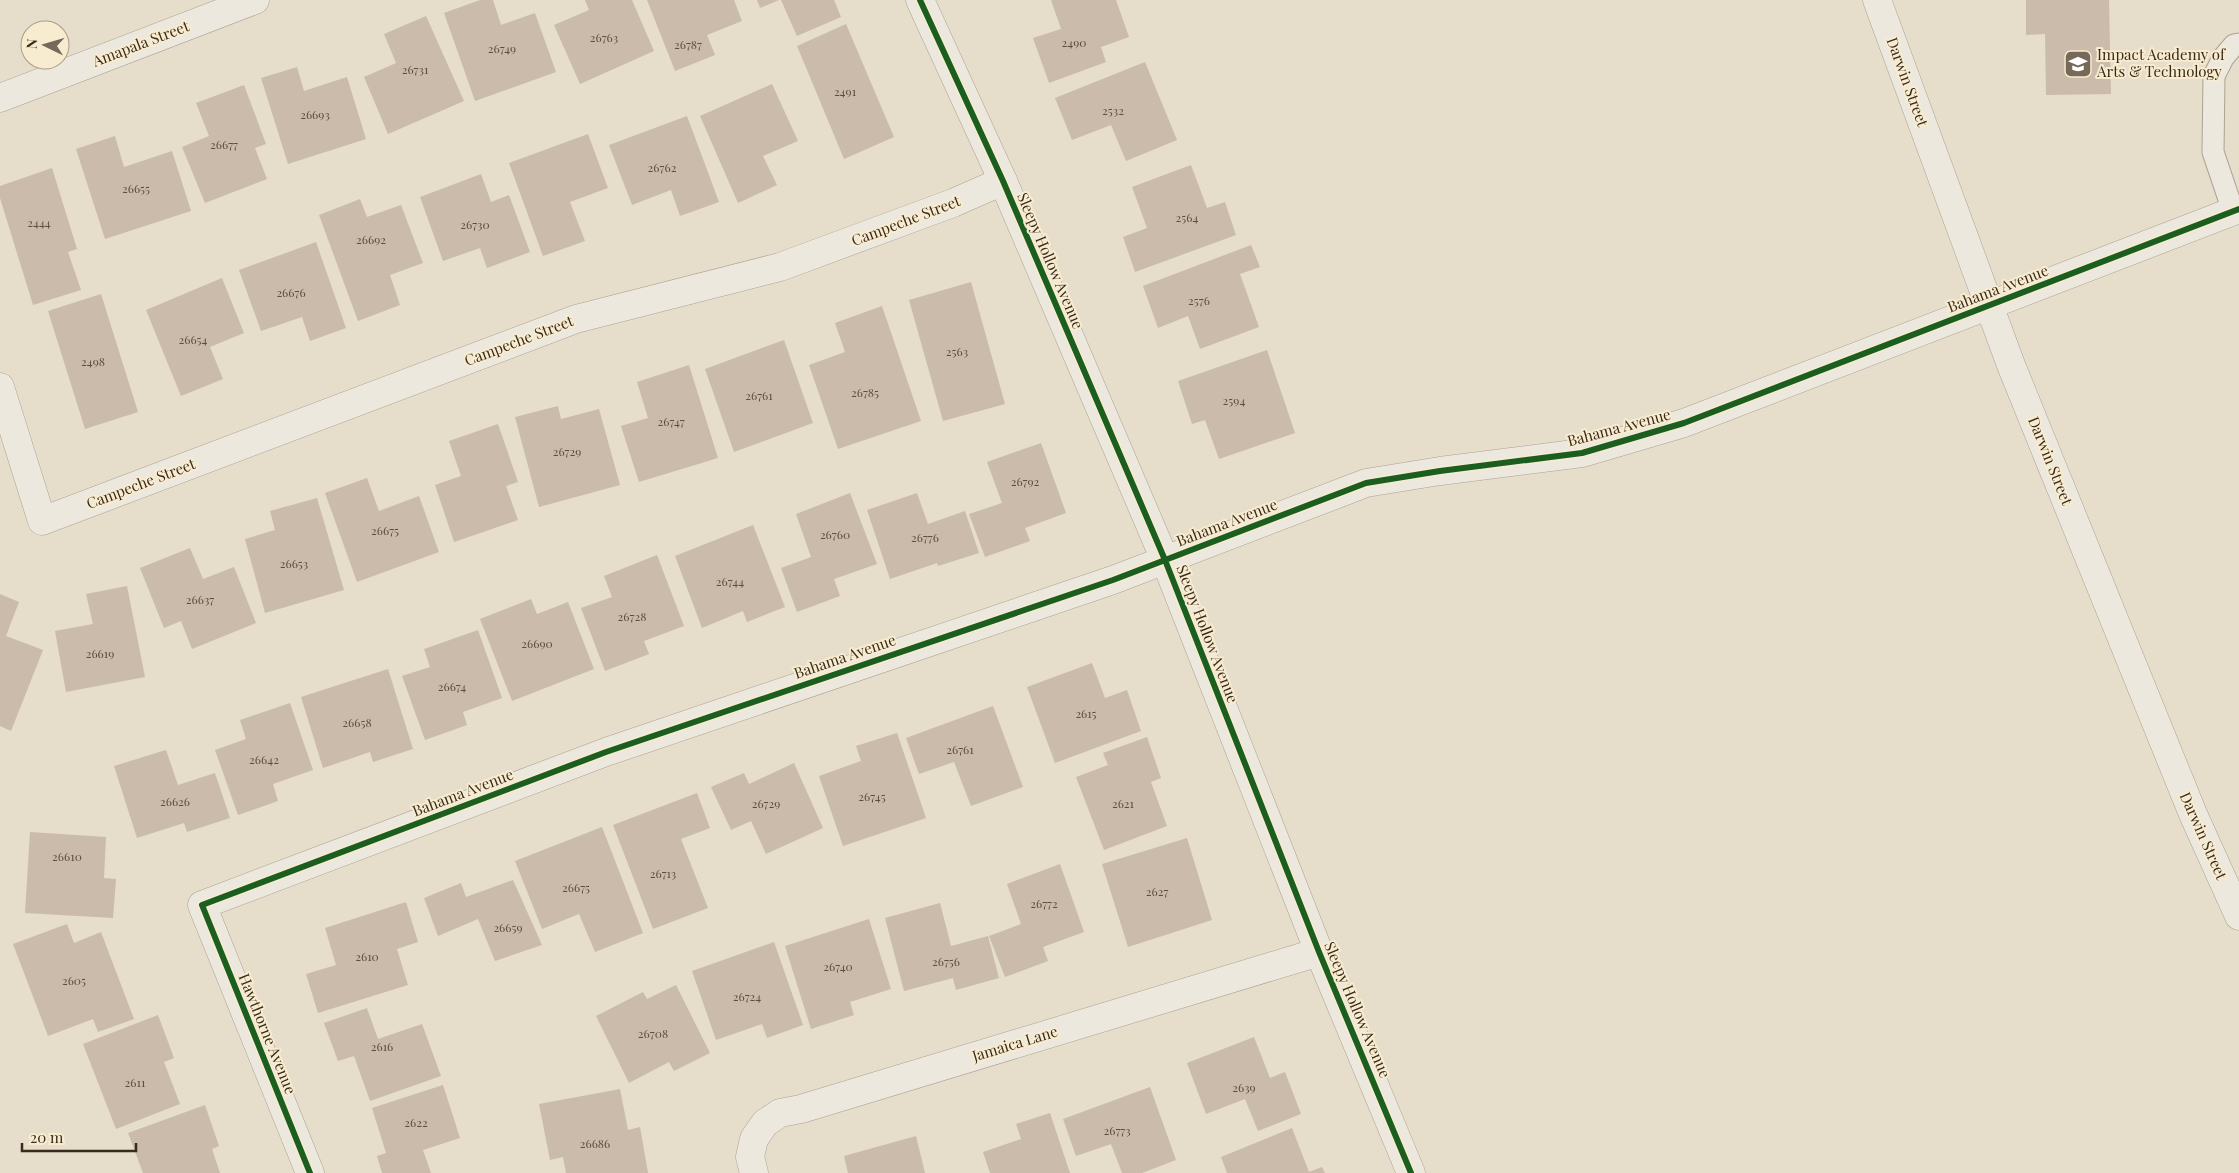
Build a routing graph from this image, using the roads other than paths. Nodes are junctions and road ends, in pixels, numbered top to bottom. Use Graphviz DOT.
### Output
graph roads {
  1 [pos="255,0"];
  2 [pos="920,0"];
  3 [pos="1877,0"];
  4 [pos="2239,44"];
  5 [pos="0,98"];
  6 [pos="1003,181"];
  7 [pos="2236,210"];
  8 [pos="1988,306"];
  9 [pos="0,388"];
  10 [pos="1165,560"];
  11 [pos="202,905"];
  12 [pos="2239,916"];
  13 [pos="1319,952"];
  14 [pos="310,1173"];
  15 [pos="754,1173"];
  16 [pos="1411,1173"];
  1 -- 5 [label="street, Amapala Street"];
  2 -- 6 [label="street, Sleepy Hollow Avenue"];
  3 -- 8 [label="street, Darwin Street"];
  4 -- 7 [label="lane"];
  6 -- 9 [label="street, Campeche Street"];
  6 -- 10 [label="street, Sleepy Hollow Avenue"];
  7 -- 8 [label="street, Bahama Avenue"];
  8 -- 10 [label="street, Bahama Avenue"];
  8 -- 12 [label="street, Darwin Street"];
  10 -- 11 [label="street, Bahama Avenue"];
  10 -- 13 [label="street, Sleepy Hollow Avenue"];
  11 -- 14 [label="street, Hawthorne Avenue"];
  13 -- 15 [label="street, Jamaica Lane"];
  13 -- 16 [label="street, Sleepy Hollow Avenue"];
}
